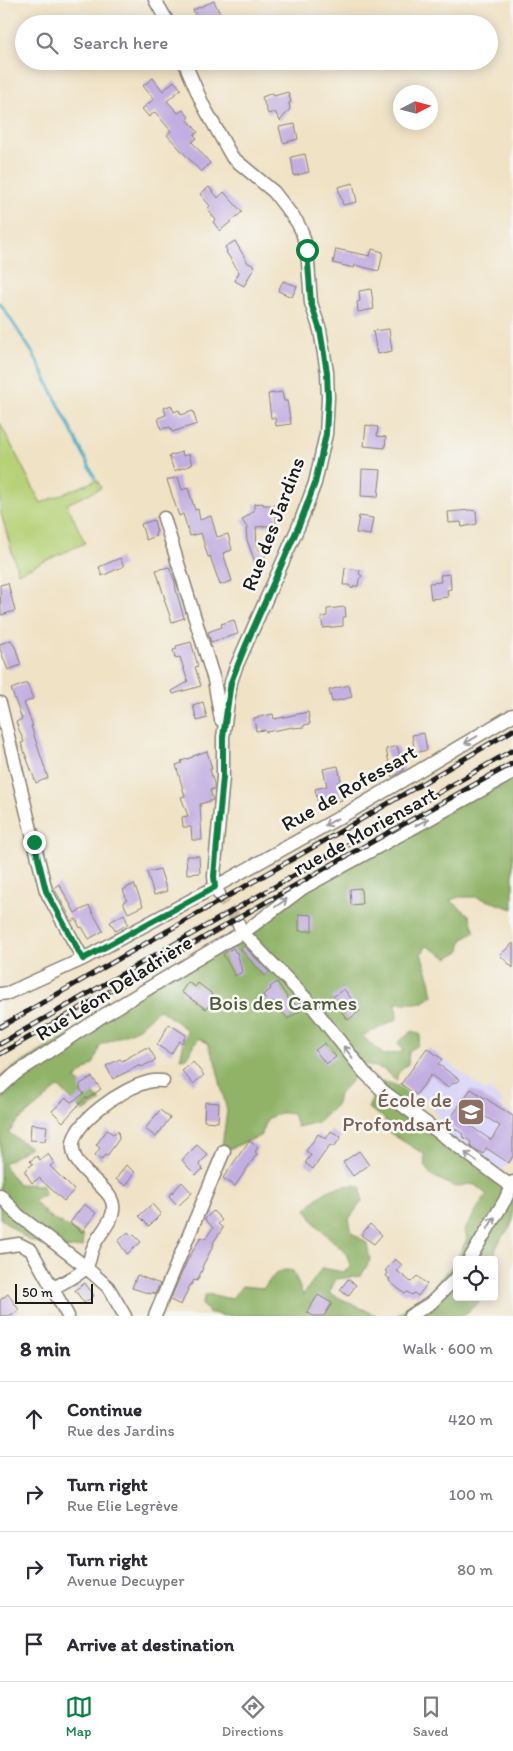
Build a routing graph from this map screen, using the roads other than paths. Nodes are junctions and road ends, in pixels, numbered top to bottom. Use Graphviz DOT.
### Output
graph roads {
  1 [pos="155,0"];
  2 [pos="164,15"];
  3 [pos="188,70"];
  4 [pos="164,518"];
  5 [pos="0,703"];
  6 [pos="513,715"];
  7 [pos="223,737"];
  8 [pos="513,773"];
  9 [pos="217,890"];
  10 [pos="240,928"];
  11 [pos="83,959"];
  12 [pos="0,994"];
  13 [pos="163,1081"];
  14 [pos="0,1088"];
  15 [pos="224,1151"];
  16 [pos="512,1184"];
  17 [pos="0,1195"];
  18 [pos="0,1247"];
  19 [pos="471,1256"];
  20 [pos="86,1268"];
  21 [pos="453,1281"];
  22 [pos="52,1289"];
  23 [pos="68,1316"];
  24 [pos="126,1316"];
  25 [pos="155,1316"];
  26 [pos="410,1316"];
  1 -- 2 [label="street"];
  3 -- 7 [label="street, Rue des Jardins"];
  4 -- 7 [label="street"];
  5 -- 11 [label="street"];
  6 -- 9 [label="street, Rue de Rofessart, one-way"];
  7 -- 9 [label="street, Rue des Jardins"];
  10 -- 8 [label="street, rue de Moriensart, one-way"];
  9 -- 11 [label="street, Rue de Rofessart"];
  10 -- 14 [label="street, Rue Léon Deladrière"];
  16 -- 10 [label="street, one-way"];
  11 -- 12 [label="street, Rue de Rofessart"];
  13 -- 20 [label="street"];
  15 -- 25 [label="street"];
  19 -- 16 [label="street, one-way"];
  17 -- 20 [label="street"];
  18 -- 22 [label="street"];
  20 -- 22 [label="street"];
  20 -- 24 [label="street"];
  21 -- 26 [label="street"];
  22 -- 23 [label="street"];
}
